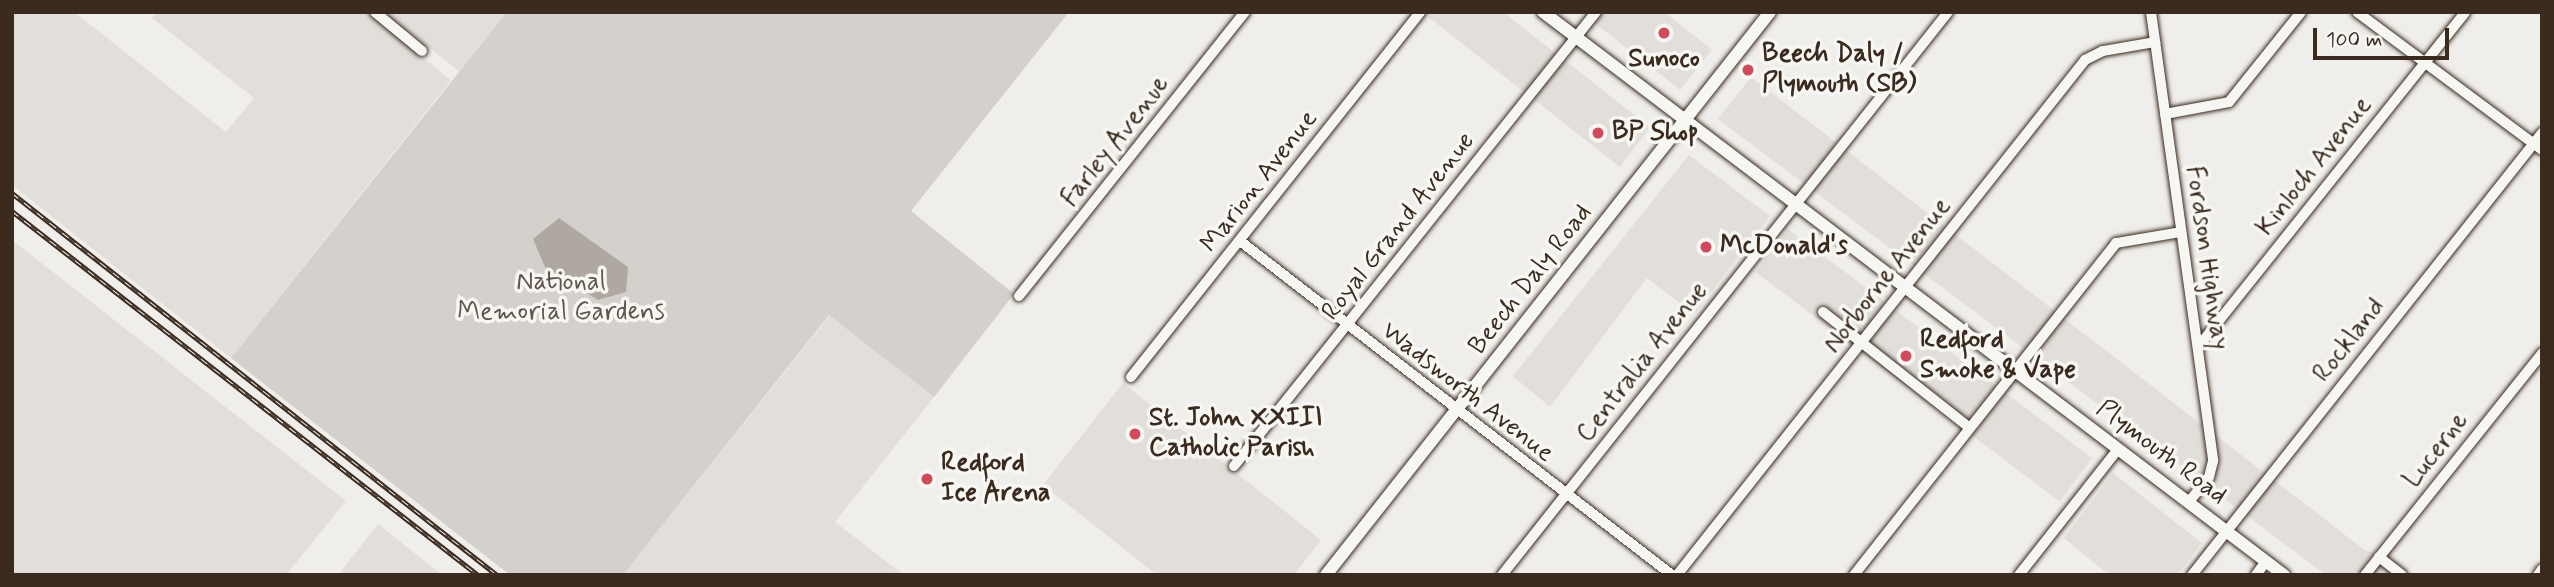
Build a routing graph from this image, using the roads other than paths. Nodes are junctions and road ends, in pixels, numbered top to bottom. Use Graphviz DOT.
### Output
graph roads {
  1 [pos="375,12"];
  2 [pos="1245,12"];
  3 [pos="1420,12"];
  4 [pos="1543,12"];
  5 [pos="1596,12"];
  6 [pos="1770,12"];
  7 [pos="1948,12"];
  8 [pos="2151,12"];
  9 [pos="2301,12"];
  10 [pos="2357,12"];
  11 [pos="2465,12"];
  12 [pos="1576,38"];
  13 [pos="2155,42"];
  14 [pos="422,51"];
  15 [pos="2424,64"];
  16 [pos="2165,114"];
  17 [pos="1683,122"];
  18 [pos="2542,133"];
  19 [pos="2538,147"];
  20 [pos="1794,206"];
  21 [pos="2181,232"];
  22 [pos="1240,241"];
  23 [pos="1905,289"];
  24 [pos="1019,296"];
  25 [pos="1823,312"];
  26 [pos="1347,327"];
  27 [pos="1861,345"];
  28 [pos="2198,347"];
  29 [pos="2542,352"];
  30 [pos="2015,372"];
  31 [pos="1131,377"];
  32 [pos="1456,411"];
  33 [pos="1970,428"];
  34 [pos="2118,449"];
  35 [pos="1234,466"];
  36 [pos="1566,495"];
  37 [pos="2189,502"];
  38 [pos="2227,531"];
  39 [pos="2379,557"];
  40 [pos="2266,561"];
  41 [pos="2542,569"];
  42 [pos="1326,575"];
  43 [pos="1502,575"];
  44 [pos="1674,575"];
  45 [pos="1854,575"];
  46 [pos="2019,575"];
  47 [pos="2192,575"];
  48 [pos="2256,575"];
  49 [pos="2284,575"];
  50 [pos="2365,575"];
  51 [pos="2402,575"];
  52 [pos="2538,575"];
  1 -- 14 [label="street"];
  2 -- 24 [label="street, Farley Avenue"];
  3 -- 22 [label="street, Marion Avenue"];
  4 -- 12 [label="main road, Plymouth Road"];
  5 -- 12 [label="street, Royal Grand Avenue"];
  6 -- 17 [label="main road, Beech Daly Road"];
  7 -- 20 [label="street, Centralia Avenue"];
  8 -- 13 [label="street, Fordson Highway"];
  9 -- 16 [label="street"];
  10 -- 15 [label="street"];
  11 -- 15 [label="street, Kinloch Avenue"];
  12 -- 17 [label="main road, Plymouth Road"];
  12 -- 26 [label="street, Royal Grand Avenue"];
  13 -- 16 [label="street, Fordson Highway"];
  13 -- 23 [label="street, Norborne Avenue"];
  15 -- 19 [label="street"];
  15 -- 28 [label="street, Kinloch Avenue"];
  16 -- 21 [label="street, Fordson Highway"];
  17 -- 20 [label="main road, Plymouth Road"];
  17 -- 32 [label="main road, Beech Daly Road"];
  18 -- 19 [label="street, Rockland"];
  19 -- 38 [label="street, Rockland"];
  20 -- 23 [label="main road, Plymouth Road"];
  20 -- 36 [label="street, Centralia Avenue"];
  21 -- 28 [label="street, Fordson Highway"];
  21 -- 30 [label="street"];
  22 -- 26 [label="street, Wadsworth Avenue"];
  22 -- 31 [label="street, Marion Avenue"];
  23 -- 27 [label="street, Norborne Avenue"];
  23 -- 30 [label="main road, Plymouth Road"];
  25 -- 27 [label="street"];
  26 -- 32 [label="street, Wadsworth Avenue"];
  26 -- 35 [label="street, Royal Grand Avenue"];
  27 -- 33 [label="street"];
  27 -- 44 [label="street, Norborne Avenue"];
  28 -- 37 [label="street, Fordson Highway"];
  29 -- 39 [label="street, Lucerne"];
  30 -- 33 [label="street"];
  30 -- 34 [label="main road, Plymouth Road"];
  32 -- 36 [label="street, Wadsworth Avenue"];
  32 -- 42 [label="main road, Beech Daly Road"];
  33 -- 45 [label="street"];
  34 -- 37 [label="main road, Plymouth Road"];
  34 -- 46 [label="street"];
  36 -- 43 [label="street, Centralia Avenue"];
  36 -- 44 [label="street, Wadsworth Avenue"];
  37 -- 38 [label="main road, Plymouth Road"];
  38 -- 40 [label="main road, Plymouth Road"];
  38 -- 47 [label="street, Rockland"];
  39 -- 50 [label="street, Lucerne"];
  39 -- 51 [label="street"];
  40 -- 48 [label="street"];
  40 -- 49 [label="main road, Plymouth Road"];
  41 -- 52 [label="street"];
}
